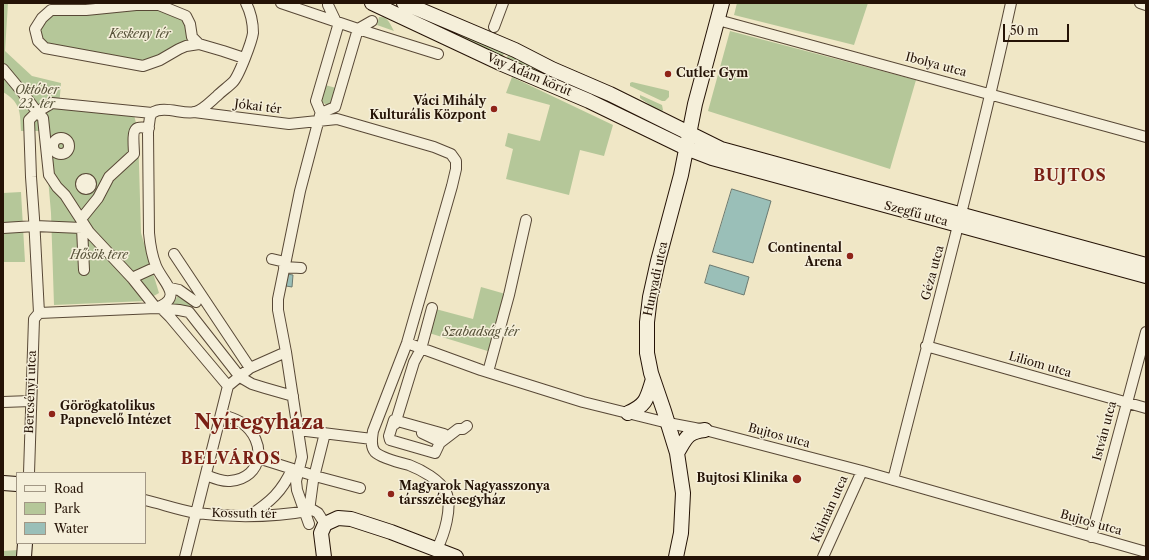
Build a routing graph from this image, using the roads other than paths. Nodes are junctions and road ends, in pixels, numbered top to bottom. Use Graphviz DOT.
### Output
graph roads {
  1 [pos="246,3"];
  2 [pos="281,3"];
  3 [pos="372,3"];
  4 [pos="722,3"];
  5 [pos="1012,3"];
  6 [pos="1140,3"];
  7 [pos="406,4"];
  8 [pos="1146,4"];
  9 [pos="328,5"];
  10 [pos="503,5"];
  11 [pos="718,20"];
  12 [pos="334,21"];
  13 [pos="372,21"];
  14 [pos="494,27"];
  15 [pos="358,29"];
  16 [pos="199,44"];
  17 [pos="438,54"];
  18 [pos="244,58"];
  19 [pos="3,69"];
  20 [pos="992,94"];
  21 [pos="218,95"];
  22 [pos="36,112"];
  23 [pos="194,112"];
  24 [pos="152,113"];
  25 [pos="227,116"];
  26 [pos="320,117"];
  27 [pos="149,128"];
  28 [pos="689,133"];
  29 [pos="1146,136"];
  30 [pos="686,148"];
  31 [pos="65,195"];
  32 [pos="98,198"];
  33 [pos="526,220"];
  34 [pos="960,220"];
  35 [pos="35,226"];
  36 [pos="84,226"];
  37 [pos="3,228"];
  38 [pos="174,254"];
  39 [pos="272,259"];
  40 [pos="285,264"];
  41 [pos="1146,265"];
  42 [pos="156,267"];
  43 [pos="301,268"];
  44 [pos="84,270"];
  45 [pos="1146,276"];
  46 [pos="132,278"];
  47 [pos="170,288"];
  48 [pos="196,302"];
  49 [pos="158,308"];
  50 [pos="432,308"];
  51 [pos="39,313"];
  52 [pos="1146,332"];
  53 [pos="407,343"];
  54 [pos="926,346"];
  55 [pos="421,349"];
  56 [pos="286,352"];
  57 [pos="250,368"];
  58 [pos="488,372"];
  59 [pos="240,377"];
  60 [pos="653,379"];
  61 [pos="228,386"];
  62 [pos="293,396"];
  63 [pos="31,401"];
  64 [pos="3,402"];
  65 [pos="1126,403"];
  66 [pos="1146,408"];
  67 [pos="628,413"];
  68 [pos="221,414"];
  69 [pos="396,423"];
  70 [pos="668,423"];
  71 [pos="298,426"];
  72 [pos="467,426"];
  73 [pos="705,430"];
  74 [pos="420,432"];
  75 [pos="325,433"];
  76 [pos="372,439"];
  77 [pos="441,442"];
  78 [pos="414,446"];
  79 [pos="677,453"];
  80 [pos="258,458"];
  81 [pos="295,470"];
  82 [pos="862,471"];
  83 [pos="29,472"];
  84 [pos="206,475"];
  85 [pos="314,476"];
  86 [pos="893,480"];
  87 [pos="3,483"];
  88 [pos="16,484"];
  89 [pos="360,488"];
  90 [pos="146,500"];
  91 [pos="195,512"];
  92 [pos="307,512"];
  93 [pos="249,516"];
  94 [pos="309,524"];
  95 [pos="325,524"];
  96 [pos="1091,537"];
  97 [pos="437,549"];
  98 [pos="1146,552"];
  99 [pos="185,557"];
  100 [pos="324,557"];
  101 [pos="456,557"];
  102 [pos="676,557"];
  103 [pos="823,557"];
  1 -- 18 [label="street, Jókai tér"];
  2 -- 12 [label="street"];
  3 -- 30 [label="street, Vay Ádám körút"];
  4 -- 11 [label="street, Hunyadi utca"];
  5 -- 20 [label="street, Géza utca"];
  6 -- 8 [label="street"];
  7 -- 28 [label="street, Vay Ádám körút"];
  9 -- 12 [label="street"];
  10 -- 14 [label="street"];
  11 -- 20 [label="street, Ibolya utca"];
  11 -- 28 [label="street, Hunyadi utca"];
  12 -- 15 [label="street"];
  12 -- 26 [label="street"];
  13 -- 15 [label="street"];
  15 -- 17 [label="street"];
  15 -- 26 [label="street"];
  16 -- 16 [label="street"];
  16 -- 18 [label="street"];
  18 -- 21 [label="street, Jókai tér"];
  19 -- 22 [label="street"];
  20 -- 29 [label="street, Ibolya utca"];
  20 -- 34 [label="street, Géza utca"];
  21 -- 23 [label="street, Jókai tér"];
  21 -- 25 [label="street"];
  22 -- 24 [label="street"];
  22 -- 31 [label="street"];
  22 -- 35 [label="street"];
  23 -- 24 [label="street, Jókai tér"];
  23 -- 25 [label="street, Jókai tér"];
  24 -- 27 [label="street"];
  25 -- 26 [label="street, Jókai tér"];
  26 -- 40 [label="street"];
  26 -- 53 [label="street, Jókai tér"];
  27 -- 32 [label="street"];
  27 -- 42 [label="street"];
  28 -- 30 [label="street, Hunyadi utca"];
  28 -- 34 [label="street, Szegfű utca"];
  30 -- 34 [label="street, Szegfű utca"];
  30 -- 60 [label="street, Hunyadi utca"];
  31 -- 32 [label="street"];
  31 -- 36 [label="street"];
  32 -- 36 [label="street"];
  33 -- 58 [label="street"];
  34 -- 41 [label="street, Szegfű utca"];
  34 -- 45 [label="street, Szegfű utca"];
  34 -- 54 [label="street, Géza utca"];
  35 -- 36 [label="street"];
  35 -- 37 [label="street"];
  35 -- 51 [label="street"];
  36 -- 44 [label="street"];
  36 -- 46 [label="street"];
  38 -- 57 [label="street"];
  39 -- 40 [label="street"];
  40 -- 43 [label="street"];
  40 -- 56 [label="street"];
  42 -- 46 [label="street"];
  42 -- 47 [label="street"];
  46 -- 49 [label="street"];
  47 -- 48 [label="street"];
  47 -- 49 [label="street"];
  49 -- 51 [label="street"];
  49 -- 59 [label="street"];
  49 -- 61 [label="street"];
  50 -- 55 [label="street"];
  51 -- 63 [label="street, Bercsényi utca"];
  52 -- 65 [label="street, István utca"];
  53 -- 55 [label="street, Bujtos utca"];
  53 -- 76 [label="street"];
  54 -- 65 [label="street, Liliom utca"];
  54 -- 86 [label="street, Géza utca"];
  55 -- 58 [label="street, Bujtos utca"];
  55 -- 69 [label="street"];
  56 -- 57 [label="street"];
  56 -- 62 [label="street"];
  57 -- 59 [label="street"];
  58 -- 67 [label="street, Bujtos utca"];
  59 -- 61 [label="street"];
  59 -- 62 [label="street"];
  60 -- 67 [label="street"];
  60 -- 70 [label="street, Hunyadi utca"];
  61 -- 68 [label="street, Kossuth tér"];
  62 -- 71 [label="street"];
  63 -- 64 [label="street"];
  63 -- 83 [label="street, Bercsényi utca"];
  65 -- 66 [label="street, Liliom utca"];
  65 -- 96 [label="street, István utca"];
  67 -- 70 [label="street, Bujtos utca"];
  68 -- 80 [label="street"];
  68 -- 84 [label="street, Kossuth tér"];
  69 -- 74 [label="street"];
  69 -- 77 [label="street"];
  69 -- 78 [label="street"];
  70 -- 73 [label="street, Bujtos utca"];
  70 -- 79 [label="street, Hunyadi utca"];
  71 -- 75 [label="street"];
  71 -- 81 [label="street"];
  72 -- 77 [label="street"];
  73 -- 79 [label="street"];
  73 -- 82 [label="street, Bujtos utca"];
  74 -- 77 [label="street"];
  74 -- 78 [label="street"];
  75 -- 76 [label="street"];
  75 -- 85 [label="street"];
  76 -- 97 [label="street"];
  77 -- 78 [label="street"];
  79 -- 102 [label="street, Hunyadi utca"];
  80 -- 81 [label="street"];
  80 -- 84 [label="street"];
  81 -- 85 [label="street"];
  81 -- 92 [label="street"];
  81 -- 93 [label="street"];
  82 -- 86 [label="street, Bujtos utca"];
  82 -- 103 [label="street, Kálmán utca"];
  84 -- 91 [label="street, Kossuth tér"];
  85 -- 89 [label="street"];
  85 -- 92 [label="street"];
  86 -- 96 [label="street, Bujtos utca"];
  87 -- 88 [label="street"];
  90 -- 91 [label="street"];
  91 -- 93 [label="street, Kossuth tér"];
  91 -- 99 [label="street"];
  92 -- 93 [label="street, Kossuth tér"];
  92 -- 94 [label="street"];
  92 -- 95 [label="street"];
  95 -- 97 [label="street"];
  95 -- 100 [label="street"];
  96 -- 98 [label="street, Bujtos utca"];
  97 -- 101 [label="street"];
}
